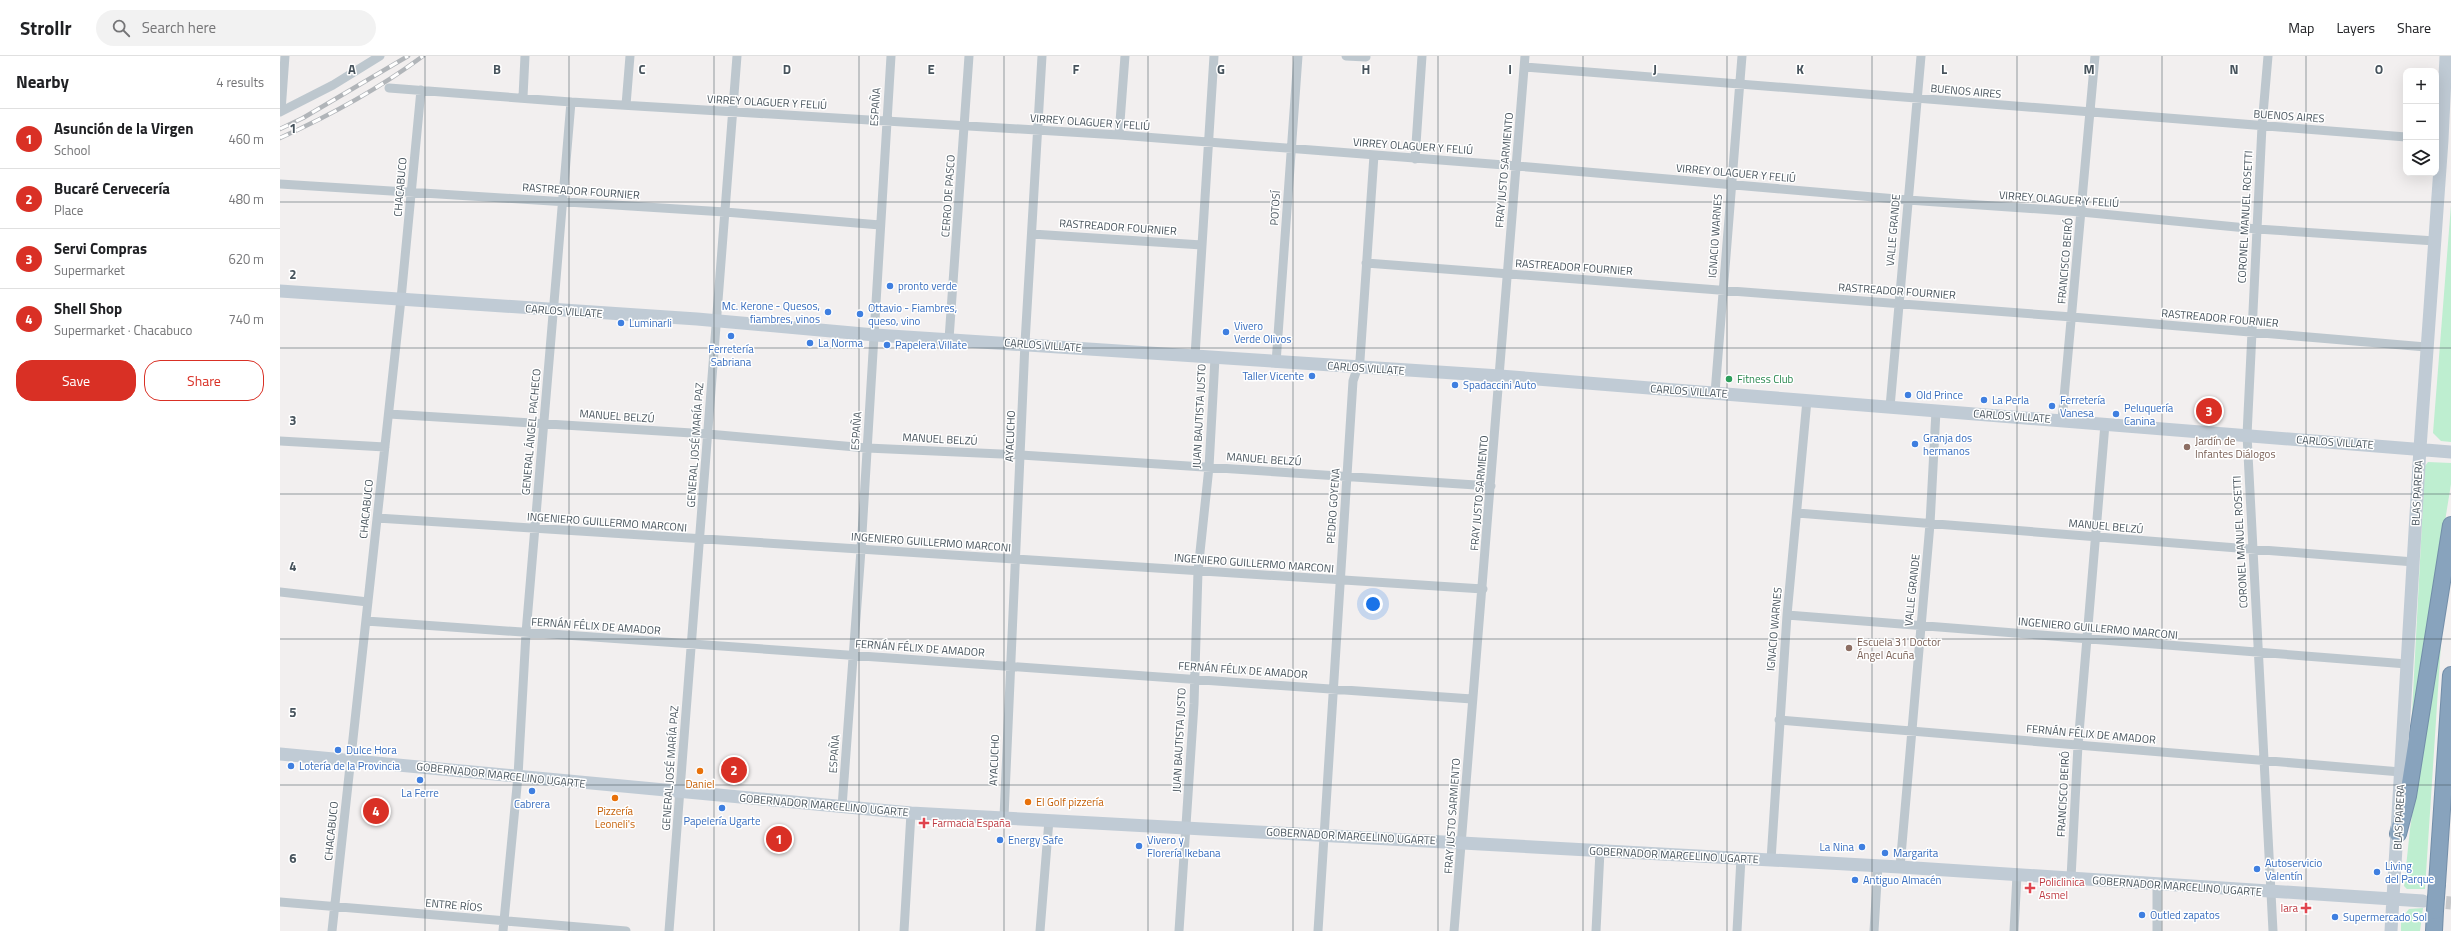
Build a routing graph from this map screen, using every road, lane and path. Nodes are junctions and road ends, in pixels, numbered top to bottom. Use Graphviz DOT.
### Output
graph roads {
  1 [pos="286,56"];
  2 [pos="380,56"];
  3 [pos="525,56"];
  4 [pos="630,56"];
  5 [pos="737,56"];
  6 [pos="891,56"];
  7 [pos="969,56"];
  8 [pos="1042,56"];
  9 [pos="1125,56"];
  10 [pos="1214,56"];
  11 [pos="1298,56"];
  12 [pos="1346,56"];
  13 [pos="1422,56"];
  14 [pos="1525,56"];
  15 [pos="1742,56"];
  16 [pos="1920,56"];
  17 [pos="2095,56"];
  18 [pos="2268,56"];
  19 [pos="2446,56"];
  20 [pos="1366,57"];
  21 [pos="1524,67"];
  22 [pos="282,79"];
  23 [pos="1740,85"];
  24 [pos="389,88"];
  25 [pos="421,90"];
  26 [pos="523,97"];
  27 [pos="1917,99"];
  28 [pos="571,102"];
  29 [pos="626,105"];
  30 [pos="281,111"];
  31 [pos="733,112"];
  32 [pos="2089,113"];
  33 [pos="886,121"];
  34 [pos="965,126"];
  35 [pos="2262,126"];
  36 [pos="1037,130"];
  37 [pos="1119,135"];
  38 [pos="2403,137"];
  39 [pos="2439,140"];
  40 [pos="1208,143"];
  41 [pos="1292,148"];
  42 [pos="1374,155"];
  43 [pos="1415,159"];
  44 [pos="1517,166"];
  45 [pos="2438,176"];
  46 [pos="280,184"];
  47 [pos="1730,184"];
  48 [pos="411,192"];
  49 [pos="1908,200"];
  50 [pos="562,202"];
  51 [pos="725,212"];
  52 [pos="2081,212"];
  53 [pos="880,225"];
  54 [pos="2257,229"];
  55 [pos="1032,234"];
  56 [pos="2435,241"];
  57 [pos="1202,245"];
  58 [pos="1366,263"];
  59 [pos="1508,274"];
  60 [pos="1723,290"];
  61 [pos="280,291"];
  62 [pos="401,299"];
  63 [pos="1899,303"];
  64 [pos="553,311"];
  65 [pos="2072,317"];
  66 [pos="715,321"];
  67 [pos="2252,333"];
  68 [pos="875,335"];
  69 [pos="949,339"];
  70 [pos="1025,344"];
  71 [pos="2426,347"];
  72 [pos="1195,356"];
  73 [pos="1215,358"];
  74 [pos="1276,363"];
  75 [pos="1357,367"];
  76 [pos="1500,376"];
  77 [pos="1715,393"];
  78 [pos="1807,400"];
  79 [pos="1890,407"];
  80 [pos="1936,410"];
  81 [pos="389,414"];
  82 [pos="2062,420"];
  83 [pos="543,424"];
  84 [pos="2105,424"];
  85 [pos="708,434"];
  86 [pos="2247,435"];
  87 [pos="280,441"];
  88 [pos="385,447"];
  89 [pos="867,448"];
  90 [pos="2420,448"];
  91 [pos="2451,452"];
  92 [pos="1021,455"];
  93 [pos="1208,467"];
  94 [pos="1347,476"];
  95 [pos="1491,486"];
  96 [pos="1797,514"];
  97 [pos="377,518"];
  98 [pos="1930,524"];
  99 [pos="2451,525"];
  100 [pos="534,530"];
  101 [pos="2096,537"];
  102 [pos="699,540"];
  103 [pos="861,550"];
  104 [pos="2252,551"];
  105 [pos="1016,560"];
  106 [pos="2414,562"];
  107 [pos="1198,571"];
  108 [pos="1340,580"];
  109 [pos="1483,589"];
  110 [pos="280,592"];
  111 [pos="368,602"];
  112 [pos="1787,615"];
  113 [pos="366,621"];
  114 [pos="1920,626"];
  115 [pos="526,633"];
  116 [pos="2087,639"];
  117 [pos="691,645"];
  118 [pos="2258,653"];
  119 [pos="854,656"];
  120 [pos="2407,664"];
  121 [pos="1010,666"];
  122 [pos="2451,675"];
  123 [pos="1195,678"];
  124 [pos="1334,689"];
  125 [pos="1472,699"];
  126 [pos="1779,720"];
  127 [pos="1912,731"];
  128 [pos="2078,745"];
  129 [pos="280,754"];
  130 [pos="2266,760"];
  131 [pos="351,761"];
  132 [pos="2401,772"];
  133 [pos="518,776"];
  134 [pos="681,793"];
  135 [pos="842,807"];
  136 [pos="911,812"];
  137 [pos="1004,817"];
  138 [pos="1050,820"];
  139 [pos="1186,828"];
  140 [pos="1325,834"];
  141 [pos="2398,834"];
  142 [pos="1462,843"];
  143 [pos="1600,851"];
  144 [pos="1740,858"];
  145 [pos="1770,860"];
  146 [pos="1878,865"];
  147 [pos="1900,867"];
  148 [pos="2017,875"];
  149 [pos="2071,878"];
  150 [pos="2157,884"];
  151 [pos="2273,892"];
  152 [pos="2393,900"];
  153 [pos="280,902"];
  154 [pos="2429,906"];
  155 [pos="335,907"];
  156 [pos="504,921"];
  157 [pos="332,931"];
  158 [pos="502,931"];
  159 [pos="626,931"];
  160 [pos="669,931"];
  161 [pos="904,931"];
  162 [pos="1040,931"];
  163 [pos="1178,931"];
  164 [pos="1318,931"];
  165 [pos="1454,931"];
  166 [pos="1596,931"];
  167 [pos="1737,931"];
  168 [pos="1874,931"];
  169 [pos="2014,931"];
  170 [pos="2158,931"];
  171 [pos="2273,931"];
  172 [pos="2391,931"];
  173 [pos="2434,931"];
  1 -- 22 [label="street"];
  2 -- 30 [label="street"];
  3 -- 26 [label="street"];
  4 -- 29 [label="street"];
  5 -- 31 [label="street, GENERAL JOSÉ MARÍA PAZ"];
  6 -- 33 [label="street, ESPAÑA"];
  7 -- 34 [label="street, CERRO DE PASCO"];
  8 -- 36 [label="street, AYACUCHO"];
  9 -- 37 [label="street"];
  10 -- 40 [label="street, JUAN BAUTISTA JUSTO"];
  11 -- 41 [label="street, POTOSÍ"];
  12 -- 20 [label="street"];
  13 -- 43 [label="street"];
  14 -- 21 [label="street, FRAY JUSTO SARMIENTO"];
  15 -- 23 [label="street, IGNACIO WARNES"];
  16 -- 27 [label="street, VALLE GRANDE"];
  17 -- 32 [label="street, FRANCISCO BEIRÓ"];
  18 -- 35 [label="street, CORONEL MANUEL ROSETTI"];
  19 -- 39 [label="street, BLAS PARERA"];
  21 -- 23 [label="street, BUENOS AIRES"];
  21 -- 44 [label="street, FRAY JUSTO SARMIENTO"];
  22 -- 30 [label="street"];
  23 -- 27 [label="street, BUENOS AIRES"];
  23 -- 47 [label="street, IGNACIO WARNES"];
  24 -- 25 [label="street, VIRREY OLAGUER Y FELIÚ"];
  25 -- 26 [label="street, VIRREY OLAGUER Y FELIÚ"];
  25 -- 48 [label="street, CHACABUCO"];
  26 -- 28 [label="street, VIRREY OLAGUER Y FELIÚ"];
  27 -- 32 [label="street, BUENOS AIRES"];
  27 -- 49 [label="street, VALLE GRANDE"];
  28 -- 29 [label="street, VIRREY OLAGUER Y FELIÚ"];
  28 -- 50 [label="street, GENERAL ÁNGEL PACHECO"];
  29 -- 31 [label="street, VIRREY OLAGUER Y FELIÚ"];
  31 -- 33 [label="street, VIRREY OLAGUER Y FELIÚ"];
  31 -- 51 [label="street, GENERAL JOSÉ MARÍA PAZ"];
  32 -- 35 [label="street, BUENOS AIRES"];
  32 -- 52 [label="street, FRANCISCO BEIRÓ"];
  33 -- 34 [label="street, VIRREY OLAGUER Y FELIÚ"];
  33 -- 53 [label="street, ESPAÑA"];
  34 -- 36 [label="street, VIRREY OLAGUER Y FELIÚ"];
  34 -- 69 [label="street, CERRO DE PASCO"];
  35 -- 38 [label="street, BUENOS AIRES"];
  35 -- 54 [label="street, CORONEL MANUEL ROSETTI"];
  36 -- 37 [label="street, VIRREY OLAGUER Y FELIÚ"];
  36 -- 55 [label="street, AYACUCHO"];
  37 -- 40 [label="street, VIRREY OLAGUER Y FELIÚ"];
  40 -- 41 [label="street, VIRREY OLAGUER Y FELIÚ"];
  40 -- 57 [label="street, JUAN BAUTISTA JUSTO"];
  41 -- 42 [label="street, VIRREY OLAGUER Y FELIÚ"];
  41 -- 74 [label="street, POTOSÍ"];
  42 -- 43 [label="street, VIRREY OLAGUER Y FELIÚ"];
  42 -- 58 [label="street, PEDRO GOYENA"];
  43 -- 44 [label="street, VIRREY OLAGUER Y FELIÚ"];
  44 -- 47 [label="street, VIRREY OLAGUER Y FELIÚ"];
  44 -- 59 [label="street, FRAY JUSTO SARMIENTO"];
  45 -- 56 [label="street, BLAS PARERA"];
  46 -- 48 [label="street, RASTREADOR FOURNIER"];
  47 -- 49 [label="street, VIRREY OLAGUER Y FELIÚ"];
  47 -- 60 [label="street, IGNACIO WARNES"];
  48 -- 50 [label="street, RASTREADOR FOURNIER"];
  48 -- 62 [label="street, CHACABUCO"];
  49 -- 52 [label="street, VIRREY OLAGUER Y FELIÚ"];
  49 -- 63 [label="street, VALLE GRANDE"];
  50 -- 51 [label="street, RASTREADOR FOURNIER"];
  50 -- 64 [label="street, GENERAL ÁNGEL PACHECO"];
  51 -- 53 [label="street, RASTREADOR FOURNIER"];
  51 -- 66 [label="street, GENERAL JOSÉ MARÍA PAZ"];
  52 -- 54 [label="street, VIRREY OLAGUER Y FELIÚ"];
  52 -- 65 [label="street, FRANCISCO BEIRÓ"];
  53 -- 68 [label="street, ESPAÑA"];
  54 -- 56 [label="street, VIRREY OLAGUER Y FELIÚ"];
  54 -- 67 [label="street, CORONEL MANUEL ROSETTI"];
  55 -- 57 [label="street, RASTREADOR FOURNIER"];
  55 -- 70 [label="street, AYACUCHO"];
  56 -- 71 [label="street, BLAS PARERA"];
  57 -- 72 [label="street, JUAN BAUTISTA JUSTO"];
  58 -- 59 [label="street, RASTREADOR FOURNIER"];
  58 -- 75 [label="street, PEDRO GOYENA"];
  59 -- 60 [label="street, RASTREADOR FOURNIER"];
  59 -- 76 [label="street, FRAY JUSTO SARMIENTO"];
  60 -- 63 [label="street, RASTREADOR FOURNIER"];
  60 -- 77 [label="street, IGNACIO WARNES"];
  61 -- 62 [label="street, CARLOS VILLATE"];
  62 -- 64 [label="street, CARLOS VILLATE"];
  62 -- 81 [label="street, CHACABUCO"];
  63 -- 65 [label="street, RASTREADOR FOURNIER"];
  63 -- 79 [label="street, VALLE GRANDE"];
  64 -- 66 [label="street, CARLOS VILLATE"];
  64 -- 83 [label="street, GENERAL ÁNGEL PACHECO"];
  65 -- 67 [label="street, RASTREADOR FOURNIER"];
  65 -- 82 [label="street, FRANCISCO BEIRÓ"];
  66 -- 68 [label="street, CARLOS VILLATE"];
  66 -- 85 [label="street, GENERAL JOSÉ MARÍA PAZ"];
  67 -- 71 [label="street, RASTREADOR FOURNIER"];
  67 -- 86 [label="street, CORONEL MANUEL ROSETTI"];
  68 -- 69 [label="street, CARLOS VILLATE"];
  68 -- 89 [label="street, ESPAÑA"];
  69 -- 70 [label="street, CARLOS VILLATE"];
  70 -- 72 [label="street, CARLOS VILLATE"];
  70 -- 92 [label="street, AYACUCHO"];
  71 -- 90 [label="street, BLAS PARERA"];
  72 -- 73 [label="street, CARLOS VILLATE"];
  73 -- 74 [label="street, CARLOS VILLATE"];
  73 -- 93 [label="street, JUAN BAUTISTA JUSTO"];
  74 -- 75 [label="street, CARLOS VILLATE"];
  75 -- 76 [label="street, CARLOS VILLATE"];
  75 -- 94 [label="street, PEDRO GOYENA"];
  76 -- 77 [label="street, CARLOS VILLATE"];
  76 -- 95 [label="street, FRAY JUSTO SARMIENTO"];
  77 -- 78 [label="street, CARLOS VILLATE"];
  78 -- 79 [label="street, CARLOS VILLATE"];
  78 -- 96 [label="street, IGNACIO WARNES"];
  79 -- 80 [label="street, CARLOS VILLATE"];
  80 -- 82 [label="street, CARLOS VILLATE"];
  80 -- 98 [label="street, VALLE GRANDE"];
  81 -- 83 [label="street, MANUEL BELZÚ"];
  81 -- 88 [label="street, CHACABUCO"];
  82 -- 84 [label="street, CARLOS VILLATE"];
  83 -- 85 [label="street, MANUEL BELZÚ"];
  83 -- 100 [label="street, GENERAL ÁNGEL PACHECO"];
  84 -- 86 [label="street, CARLOS VILLATE"];
  84 -- 101 [label="street, FRANCISCO BEIRÓ"];
  85 -- 89 [label="street, MANUEL BELZÚ"];
  85 -- 102 [label="street, GENERAL JOSÉ MARÍA PAZ"];
  86 -- 90 [label="street, CARLOS VILLATE"];
  86 -- 104 [label="street, CORONEL MANUEL ROSETTI"];
  87 -- 88 [label="street"];
  88 -- 97 [label="street, CHACABUCO"];
  89 -- 92 [label="street, MANUEL BELZÚ"];
  89 -- 103 [label="street, ESPAÑA"];
  90 -- 91 [label="street, CARLOS VILLATE"];
  90 -- 106 [label="street, BLAS PARERA"];
  92 -- 93 [label="street, MANUEL BELZÚ"];
  92 -- 105 [label="street, AYACUCHO"];
  93 -- 94 [label="street, MANUEL BELZÚ"];
  93 -- 107 [label="street, JUAN BAUTISTA JUSTO"];
  94 -- 95 [label="street, MANUEL BELZÚ"];
  94 -- 108 [label="street, PEDRO GOYENA"];
  95 -- 109 [label="street, FRAY JUSTO SARMIENTO"];
  96 -- 98 [label="street, MANUEL BELZÚ"];
  96 -- 112 [label="street, IGNACIO WARNES"];
  97 -- 100 [label="street, INGENIERO GUILLERMO MARCONI"];
  97 -- 111 [label="street, CHACABUCO"];
  98 -- 101 [label="street, MANUEL BELZÚ"];
  98 -- 114 [label="street, VALLE GRANDE"];
  99 -- 141 [label="highway"];
  100 -- 102 [label="street, INGENIERO GUILLERMO MARCONI"];
  100 -- 115 [label="street, GENERAL ÁNGEL PACHECO"];
  101 -- 104 [label="street, MANUEL BELZÚ"];
  101 -- 116 [label="street, FRANCISCO BEIRÓ"];
  102 -- 103 [label="street, INGENIERO GUILLERMO MARCONI"];
  102 -- 117 [label="street, GENERAL JOSÉ MARÍA PAZ"];
  103 -- 105 [label="street, INGENIERO GUILLERMO MARCONI"];
  103 -- 119 [label="street, ESPAÑA"];
  104 -- 106 [label="street, MANUEL BELZÚ"];
  104 -- 118 [label="street, CORONEL MANUEL ROSETTI"];
  105 -- 107 [label="street, INGENIERO GUILLERMO MARCONI"];
  105 -- 121 [label="street, AYACUCHO"];
  106 -- 120 [label="street, BLAS PARERA"];
  107 -- 108 [label="street, INGENIERO GUILLERMO MARCONI"];
  107 -- 123 [label="street, JUAN BAUTISTA JUSTO"];
  108 -- 109 [label="street, INGENIERO GUILLERMO MARCONI"];
  108 -- 124 [label="street, PEDRO GOYENA"];
  109 -- 125 [label="street, FRAY JUSTO SARMIENTO"];
  110 -- 111 [label="street"];
  111 -- 113 [label="street, CHACABUCO"];
  112 -- 114 [label="street, INGENIERO GUILLERMO MARCONI"];
  112 -- 126 [label="street, IGNACIO WARNES"];
  113 -- 115 [label="street, FERNÁN FÉLIX DE AMADOR"];
  113 -- 131 [label="street, CHACABUCO"];
  114 -- 116 [label="street, INGENIERO GUILLERMO MARCONI"];
  114 -- 127 [label="street, VALLE GRANDE"];
  115 -- 117 [label="street, FERNÁN FÉLIX DE AMADOR"];
  115 -- 133 [label="street, GENERAL ÁNGEL PACHECO"];
  116 -- 118 [label="street, INGENIERO GUILLERMO MARCONI"];
  116 -- 128 [label="street, FRANCISCO BEIRÓ"];
  117 -- 119 [label="street, FERNÁN FÉLIX DE AMADOR"];
  117 -- 134 [label="street, GENERAL JOSÉ MARÍA PAZ"];
  118 -- 120 [label="street, INGENIERO GUILLERMO MARCONI"];
  118 -- 130 [label="street, CORONEL MANUEL ROSETTI"];
  119 -- 121 [label="street, FERNÁN FÉLIX DE AMADOR"];
  119 -- 135 [label="street, ESPAÑA"];
  120 -- 132 [label="street, BLAS PARERA"];
  121 -- 123 [label="street, FERNÁN FÉLIX DE AMADOR"];
  121 -- 137 [label="street, AYACUCHO"];
  122 -- 154 [label="highway, bridge"];
  123 -- 124 [label="street, FERNÁN FÉLIX DE AMADOR"];
  123 -- 139 [label="street, JUAN BAUTISTA JUSTO"];
  124 -- 125 [label="street, FERNÁN FÉLIX DE AMADOR"];
  124 -- 140 [label="street, PEDRO GOYENA"];
  125 -- 142 [label="street, FRAY JUSTO SARMIENTO"];
  126 -- 127 [label="street, FERNÁN FÉLIX DE AMADOR"];
  126 -- 145 [label="street, IGNACIO WARNES"];
  127 -- 128 [label="street, FERNÁN FÉLIX DE AMADOR"];
  127 -- 147 [label="street, VALLE GRANDE"];
  128 -- 130 [label="street, FERNÁN FÉLIX DE AMADOR"];
  128 -- 149 [label="street, FRANCISCO BEIRÓ"];
  129 -- 131 [label="street, GOBERNADOR MARCELINO UGARTE"];
  130 -- 132 [label="street, FERNÁN FÉLIX DE AMADOR"];
  130 -- 151 [label="street, CORONEL MANUEL ROSETTI"];
  131 -- 133 [label="street, GOBERNADOR MARCELINO UGARTE"];
  131 -- 155 [label="street, CHACABUCO"];
  132 -- 141 [label="street, BLAS PARERA"];
  133 -- 134 [label="street, GOBERNADOR MARCELINO UGARTE"];
  133 -- 156 [label="street, GENERAL ÁNGEL PACHECO"];
  134 -- 135 [label="street, GOBERNADOR MARCELINO UGARTE"];
  134 -- 160 [label="street, GENERAL JOSÉ MARÍA PAZ"];
  135 -- 136 [label="street, GOBERNADOR MARCELINO UGARTE"];
  136 -- 137 [label="street, GOBERNADOR MARCELINO UGARTE"];
  136 -- 161 [label="street"];
  137 -- 138 [label="street, GOBERNADOR MARCELINO UGARTE"];
  138 -- 139 [label="street, GOBERNADOR MARCELINO UGARTE"];
  138 -- 162 [label="street"];
  139 -- 140 [label="street, GOBERNADOR MARCELINO UGARTE"];
  139 -- 163 [label="street, JUAN BAUTISTA JUSTO"];
  140 -- 142 [label="street, GOBERNADOR MARCELINO UGARTE"];
  140 -- 164 [label="street, PEDRO GOYENA"];
  141 -- 152 [label="street, BLAS PARERA"];
  142 -- 143 [label="street, GOBERNADOR MARCELINO UGARTE"];
  142 -- 165 [label="street, FRAY JUSTO SARMIENTO"];
  143 -- 144 [label="street, GOBERNADOR MARCELINO UGARTE"];
  143 -- 166 [label="street"];
  144 -- 145 [label="street, GOBERNADOR MARCELINO UGARTE"];
  144 -- 167 [label="street"];
  145 -- 146 [label="street, GOBERNADOR MARCELINO UGARTE"];
  146 -- 147 [label="street, GOBERNADOR MARCELINO UGARTE"];
  146 -- 168 [label="street"];
  147 -- 148 [label="street, GOBERNADOR MARCELINO UGARTE"];
  148 -- 149 [label="street, GOBERNADOR MARCELINO UGARTE"];
  148 -- 169 [label="street"];
  149 -- 150 [label="street, GOBERNADOR MARCELINO UGARTE"];
  150 -- 151 [label="street, GOBERNADOR MARCELINO UGARTE"];
  150 -- 170 [label="street"];
  151 -- 152 [label="street, GOBERNADOR MARCELINO UGARTE"];
  151 -- 171 [label="street, CORONEL MANUEL ROSETTI"];
  152 -- 154 [label="street, GOBERNADOR MARCELINO UGARTE"];
  152 -- 172 [label="street, BLAS PARERA"];
  153 -- 155 [label="street, ENTRE RÍOS"];
  154 -- 173 [label="highway"];
  155 -- 156 [label="street, ENTRE RÍOS"];
  155 -- 157 [label="street, CHACABUCO"];
  156 -- 158 [label="street, GENERAL ÁNGEL PACHECO"];
  156 -- 159 [label="street, ENTRE RÍOS"];
}
